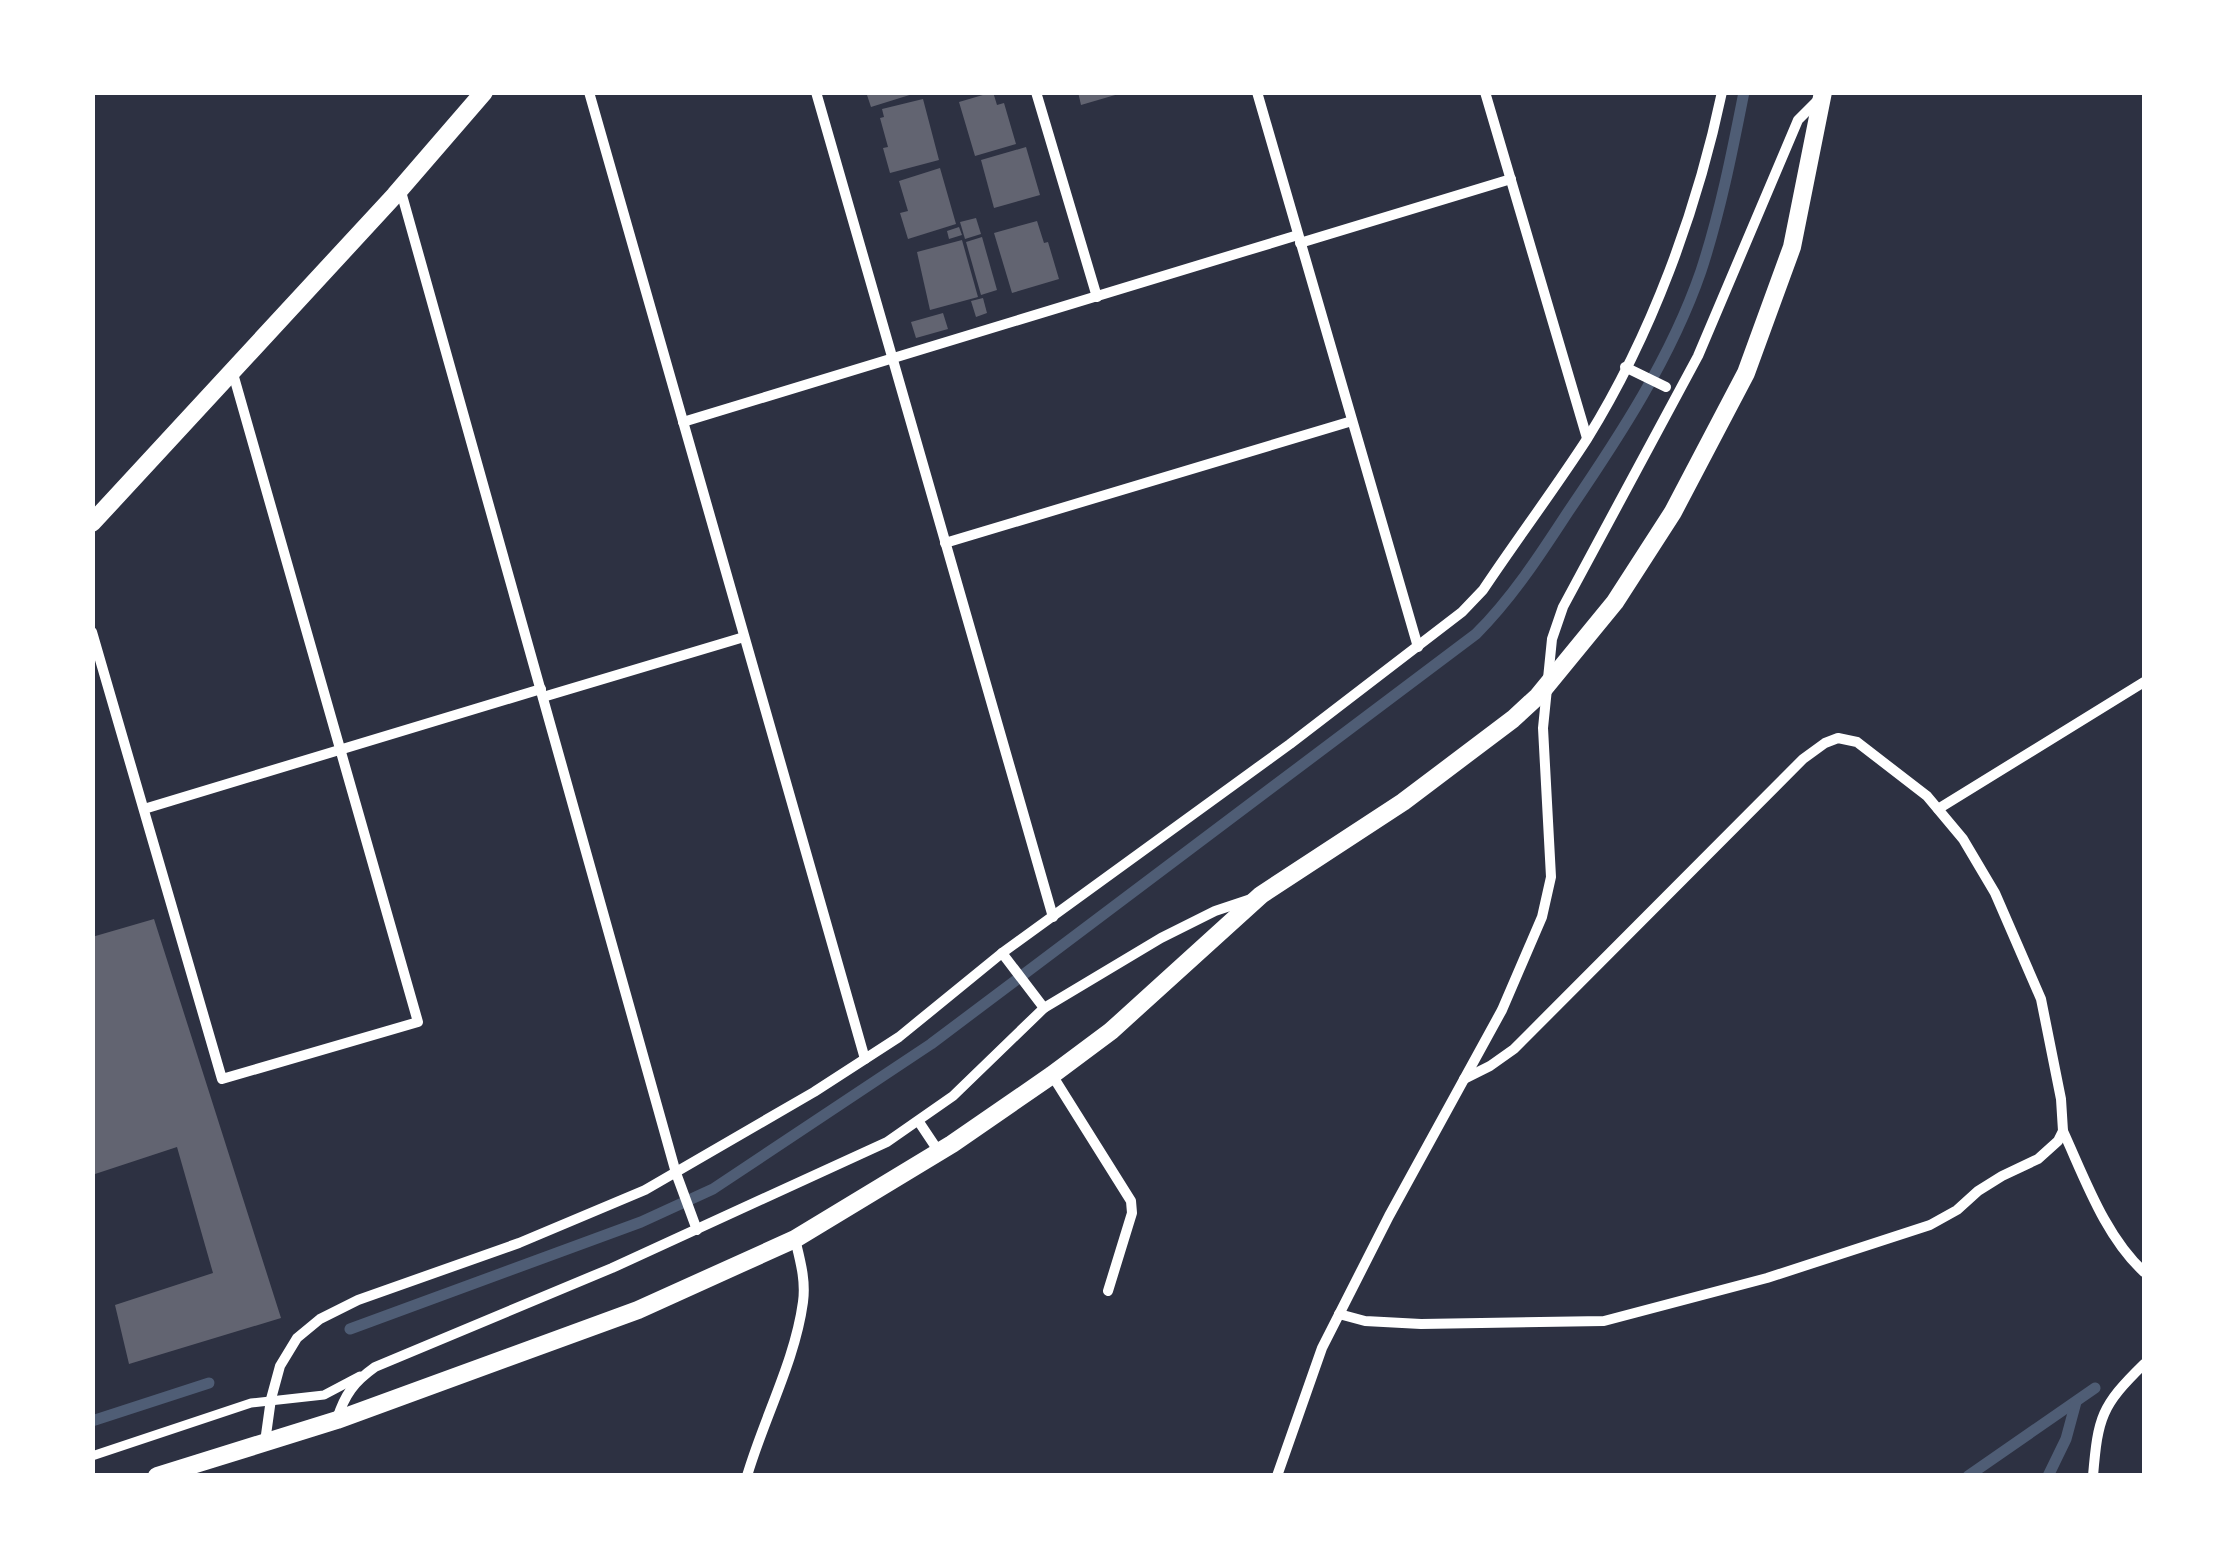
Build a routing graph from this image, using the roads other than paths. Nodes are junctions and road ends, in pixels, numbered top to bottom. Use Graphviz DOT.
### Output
graph roads {
  1 [pos="484,92"];
  2 [pos="589,92"];
  3 [pos="816,92"];
  4 [pos="1036,92"];
  5 [pos="1257,92"];
  6 [pos="1485,92"];
  7 [pos="1722,92"];
  8 [pos="1823,94"];
  9 [pos="1511,180"];
  10 [pos="400,188"];
  11 [pos="1299,239"];
  12 [pos="1097,297"];
  13 [pos="893,359"];
  14 [pos="1624,366"];
  15 [pos="232,370"];
  16 [pos="1666,387"];
  17 [pos="1352,420"];
  18 [pos="683,422"];
  19 [pos="1587,438"];
  20 [pos="92,522"];
  21 [pos="945,543"];
  22 [pos="92,632"];
  23 [pos="744,637"];
  24 [pos="1418,648"];
  25 [pos="2144,682"];
  26 [pos="1546,686"];
  27 [pos="542,693"];
  28 [pos="340,750"];
  29 [pos="1938,809"];
  30 [pos="144,810"];
  31 [pos="1261,896"];
  32 [pos="1052,918"];
  33 [pos="1002,953"];
  34 [pos="1044,1008"];
  35 [pos="864,1060"];
  36 [pos="1052,1075"];
  37 [pos="1464,1078"];
  38 [pos="920,1122"];
  39 [pos="2062,1131"];
  40 [pos="940,1152"];
  41 [pos="676,1173"];
  42 [pos="697,1230"];
  43 [pos="795,1240"];
  44 [pos="2144,1272"];
  45 [pos="1108,1291"];
  46 [pos="1339,1314"];
  47 [pos="2144,1364"];
  48 [pos="375,1367"];
  49 [pos="271,1399"];
  50 [pos="337,1420"];
  51 [pos="265,1442"];
  52 [pos="92,1456"];
  53 [pos="157,1476"];
  54 [pos="747,1476"];
  55 [pos="1277,1476"];
  56 [pos="2093,1476"];
  1 -- 10 [label="street"];
  2 -- 18 [label="street"];
  3 -- 13 [label="street"];
  4 -- 12 [label="street"];
  5 -- 11 [label="street"];
  6 -- 9 [label="street"];
  7 -- 14 [label="street"];
  8 -- 26 [label="street"];
  8 -- 26 [label="street"];
  9 -- 11 [label="street"];
  9 -- 19 [label="street"];
  10 -- 15 [label="street"];
  10 -- 27 [label="street"];
  11 -- 12 [label="street"];
  11 -- 17 [label="street"];
  12 -- 13 [label="street"];
  13 -- 18 [label="street"];
  13 -- 21 [label="street"];
  14 -- 16 [label="street"];
  14 -- 19 [label="street"];
  15 -- 20 [label="street"];
  15 -- 28 [label="street"];
  17 -- 21 [label="street"];
  17 -- 24 [label="street"];
  18 -- 23 [label="street"];
  19 -- 24 [label="street"];
  21 -- 32 [label="street"];
  22 -- 30 [label="street"];
  23 -- 27 [label="street"];
  23 -- 35 [label="street"];
  24 -- 32 [label="street"];
  25 -- 29 [label="street"];
  26 -- 31 [label="street"];
  26 -- 37 [label="street"];
  27 -- 28 [label="street"];
  27 -- 41 [label="street"];
  28 -- 30 [label="street"];
  28 -- 30 [label="street"];
  29 -- 37 [label="street"];
  29 -- 39 [label="street"];
  31 -- 34 [label="street"];
  31 -- 36 [label="street"];
  32 -- 33 [label="street"];
  33 -- 34 [label="street"];
  33 -- 35 [label="street"];
  34 -- 38 [label="street"];
  35 -- 41 [label="street"];
  36 -- 40 [label="street"];
  36 -- 45 [label="street"];
  37 -- 46 [label="street"];
  38 -- 40 [label="street"];
  38 -- 42 [label="street"];
  39 -- 44 [label="street"];
  39 -- 46 [label="street"];
  40 -- 43 [label="street"];
  41 -- 42 [label="street"];
  41 -- 49 [label="street"];
  42 -- 48 [label="street"];
  43 -- 50 [label="street"];
  43 -- 54 [label="street"];
  46 -- 55 [label="street"];
  47 -- 56 [label="street"];
  48 -- 49 [label="street"];
  48 -- 50 [label="street"];
  49 -- 51 [label="street"];
  49 -- 52 [label="street"];
  50 -- 51 [label="street"];
  51 -- 53 [label="street"];
}
